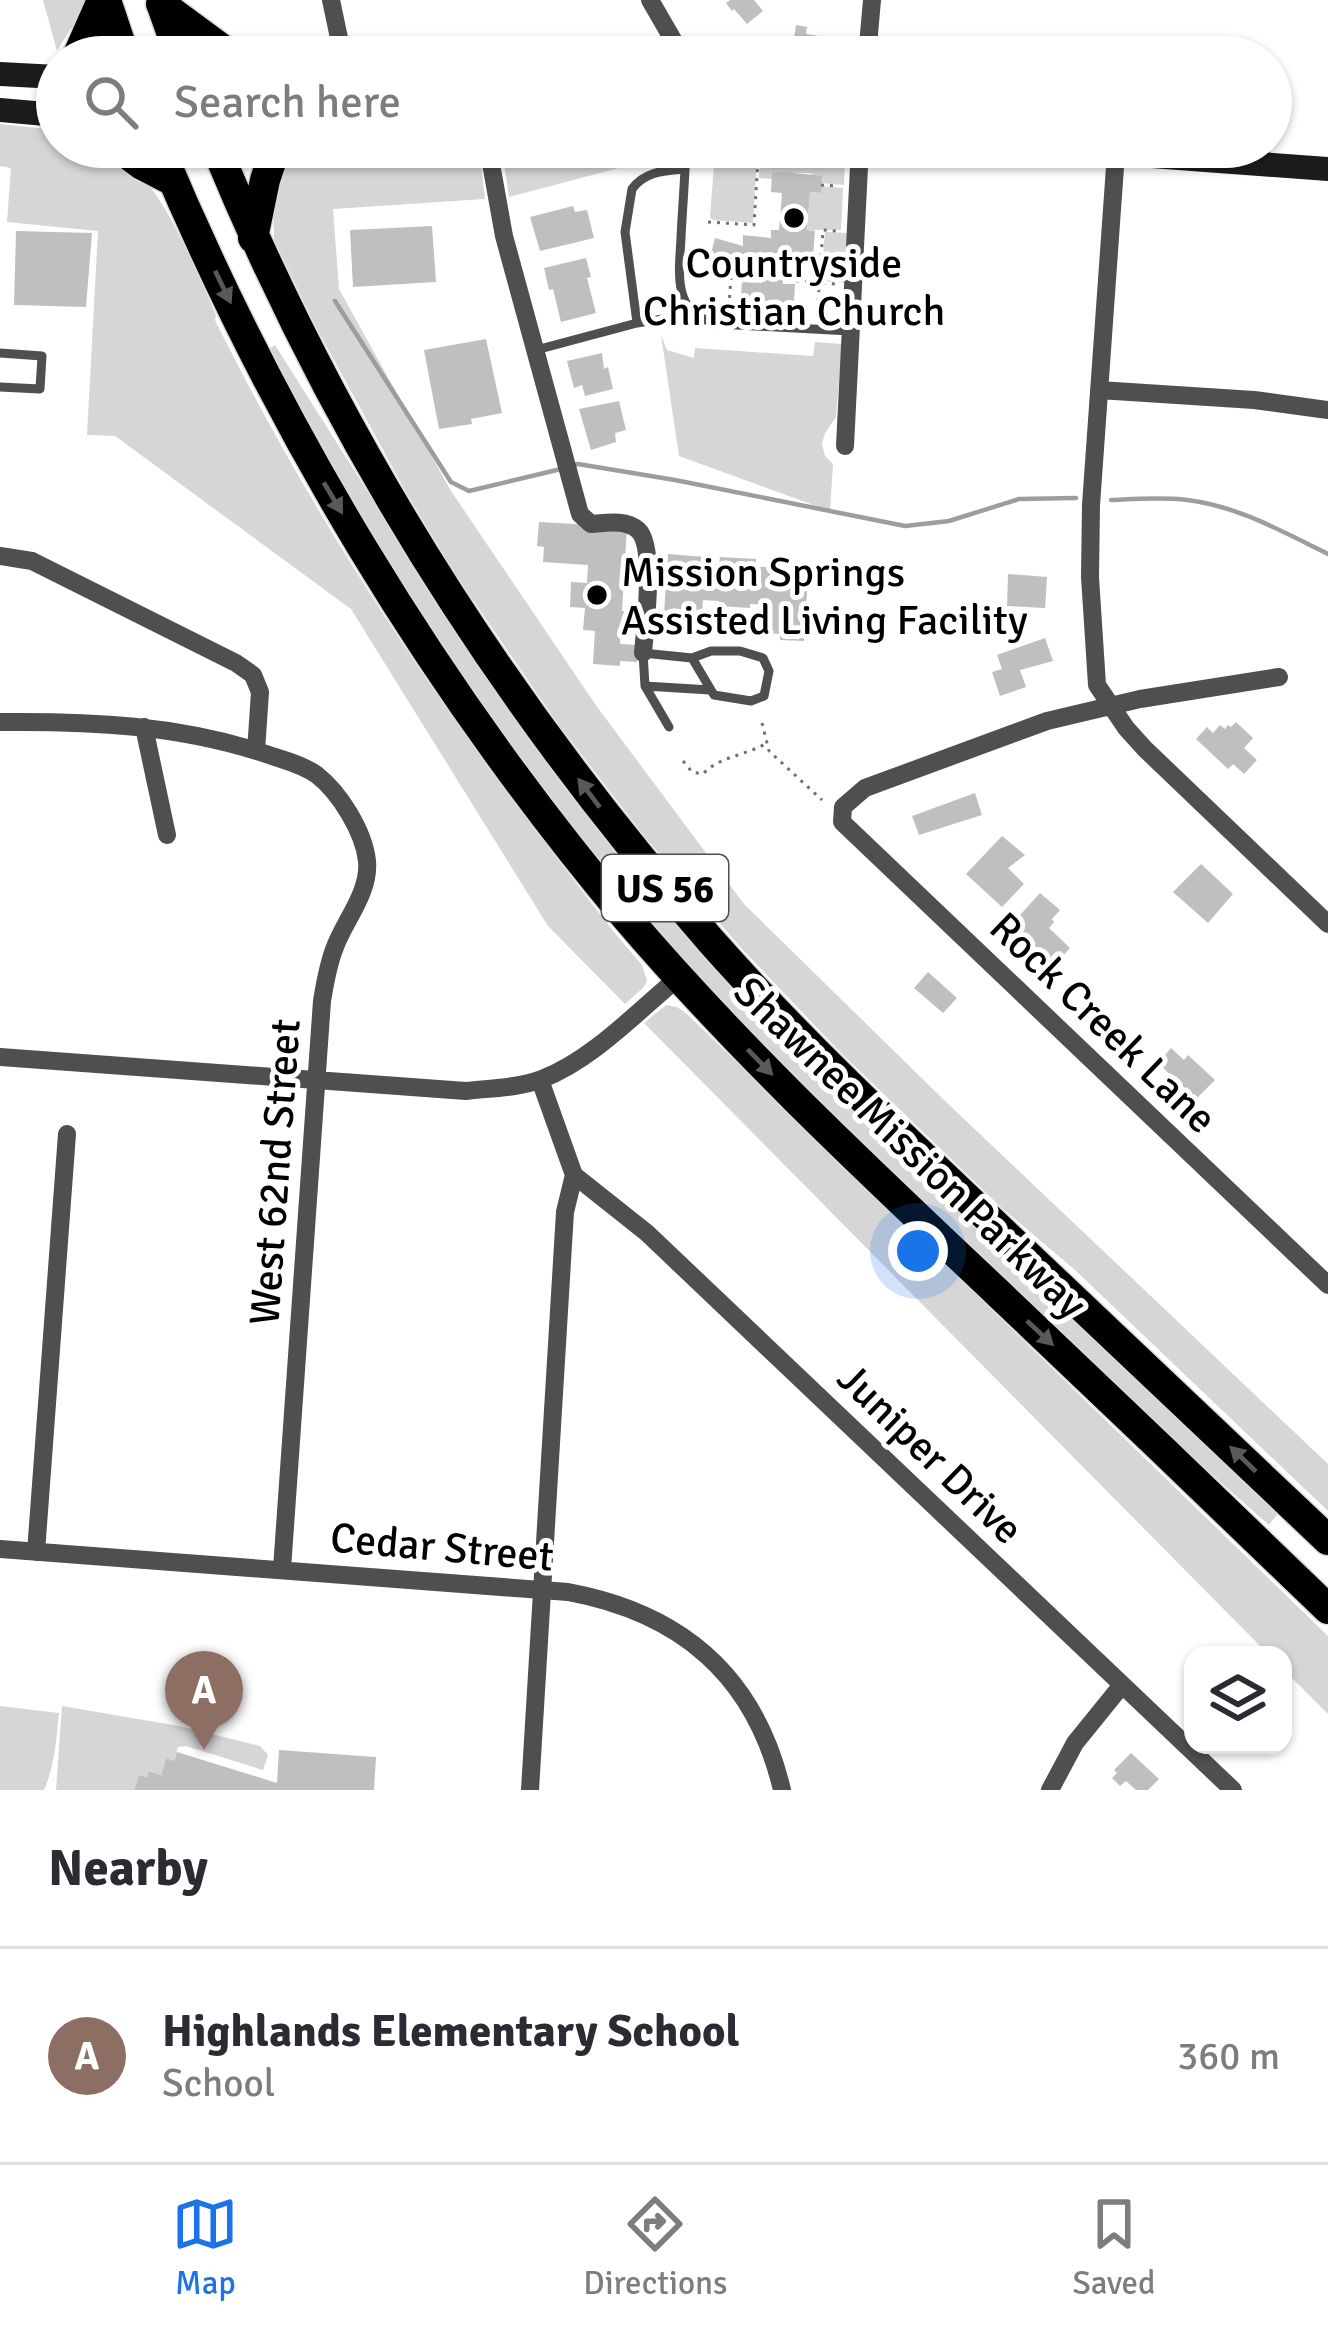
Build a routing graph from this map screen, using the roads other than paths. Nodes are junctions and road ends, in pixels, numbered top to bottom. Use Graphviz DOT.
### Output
graph roads {
  1 [pos="104,0"];
  2 [pos="331,0"];
  3 [pos="650,0"];
  4 [pos="872,0"];
  5 [pos="160,2"];
  6 [pos="87,36"];
  7 [pos="117,36"];
  8 [pos="172,36"];
  9 [pos="205,36"];
  10 [pos="339,36"];
  11 [pos="670,36"];
  12 [pos="869,36"];
  13 [pos="0,74"];
  14 [pos="36,76"];
  15 [pos="0,110"];
  16 [pos="36,113"];
  17 [pos="1292,166"];
  18 [pos="148,168"];
  19 [pos="168,168"];
  20 [pos="225,168"];
  21 [pos="269,168"];
  22 [pos="492,168"];
  23 [pos="859,168"];
  24 [pos="1115,168"];
  25 [pos="685,169"];
  26 [pos="1328,169"];
  27 [pos="173,181"];
  28 [pos="253,238"];
  29 [pos="695,314"];
  30 [pos="637,323"];
  31 [pos="851,331"];
  32 [pos="536,350"];
  33 [pos="0,353"];
  34 [pos="0,387"];
  35 [pos="1099,390"];
  36 [pos="1328,410"];
  37 [pos="845,446"];
  38 [pos="0,556"];
  39 [pos="644,653"];
  40 [pos="692,658"];
  41 [pos="1279,677"];
  42 [pos="645,686"];
  43 [pos="710,690"];
  44 [pos="1109,705"];
  45 [pos="0,722"];
  46 [pos="144,727"];
  47 [pos="669,728"];
  48 [pos="256,751"];
  49 [pos="166,835"];
  50 [pos="1328,924"];
  51 [pos="679,977"];
  52 [pos="0,1057"];
  53 [pos="316,1080"];
  54 [pos="540,1080"];
  55 [pos="67,1134"];
  56 [pos="574,1175"];
  57 [pos="1328,1285"];
  58 [pos="1328,1540"];
  59 [pos="0,1549"];
  60 [pos="37,1552"];
  61 [pos="282,1569"];
  62 [pos="541,1590"];
  63 [pos="1328,1610"];
  64 [pos="1122,1685"];
  65 [pos="530,1790"];
  66 [pos="782,1790"];
  67 [pos="1050,1790"];
  68 [pos="1233,1790"];
  1 -- 6 [label="highway"];
  1 -- 7 [label="highway"];
  2 -- 10 [label="street"];
  3 -- 11 [label="street"];
  4 -- 12 [label="street"];
  5 -- 8 [label="highway"];
  5 -- 9 [label="highway"];
  13 -- 14 [label="main road"];
  15 -- 16 [label="main road"];
  17 -- 26 [label="main road"];
  18 -- 27 [label="highway"];
  19 -- 27 [label="highway, Shawnee Mission Parkway / US 56"];
  20 -- 28 [label="highway, Shawnee Mission Parkway / US 56"];
  21 -- 28 [label="highway"];
  22 -- 32 [label="street"];
  23 -- 31 [label="street"];
  24 -- 35 [label="street"];
  25 -- 29 [label="lane"];
  25 -- 30 [label="lane"];
  27 -- 51 [label="highway, Shawnee Mission Parkway / US 56, one-way"];
  58 -- 28 [label="highway, Shawnee Mission Parkway / US 56, one-way"];
  29 -- 30 [label="lane"];
  29 -- 31 [label="lane"];
  30 -- 32 [label="lane"];
  31 -- 37 [label="street"];
  32 -- 39 [label="street"];
  33 -- 34 [label="lane"];
  35 -- 36 [label="street"];
  35 -- 44 [label="street"];
  38 -- 48 [label="street"];
  39 -- 40 [label="lane"];
  39 -- 42 [label="lane"];
  40 -- 43 [label="lane"];
  40 -- 43 [label="lane"];
  41 -- 44 [label="street"];
  42 -- 43 [label="lane"];
  42 -- 47 [label="lane"];
  44 -- 50 [label="street"];
  44 -- 57 [label="street, Rock Creek Lane"];
  45 -- 46 [label="street"];
  46 -- 48 [label="street"];
  46 -- 49 [label="street"];
  48 -- 53 [label="street, West 62nd Street"];
  51 -- 54 [label="street"];
  51 -- 63 [label="highway, Shawnee Mission Parkway / US 56, one-way"];
  52 -- 53 [label="street"];
  53 -- 54 [label="street"];
  53 -- 61 [label="street, West 62nd Street"];
  54 -- 56 [label="street"];
  55 -- 60 [label="street"];
  56 -- 62 [label="street"];
  56 -- 64 [label="street, Juniper Drive"];
  59 -- 60 [label="street, Cedar Street"];
  60 -- 61 [label="street, Cedar Street"];
  61 -- 62 [label="street, Cedar Street"];
  62 -- 65 [label="street"];
  62 -- 66 [label="street, Cedar Street"];
  64 -- 67 [label="street"];
  64 -- 68 [label="street, Juniper Drive"];
}
